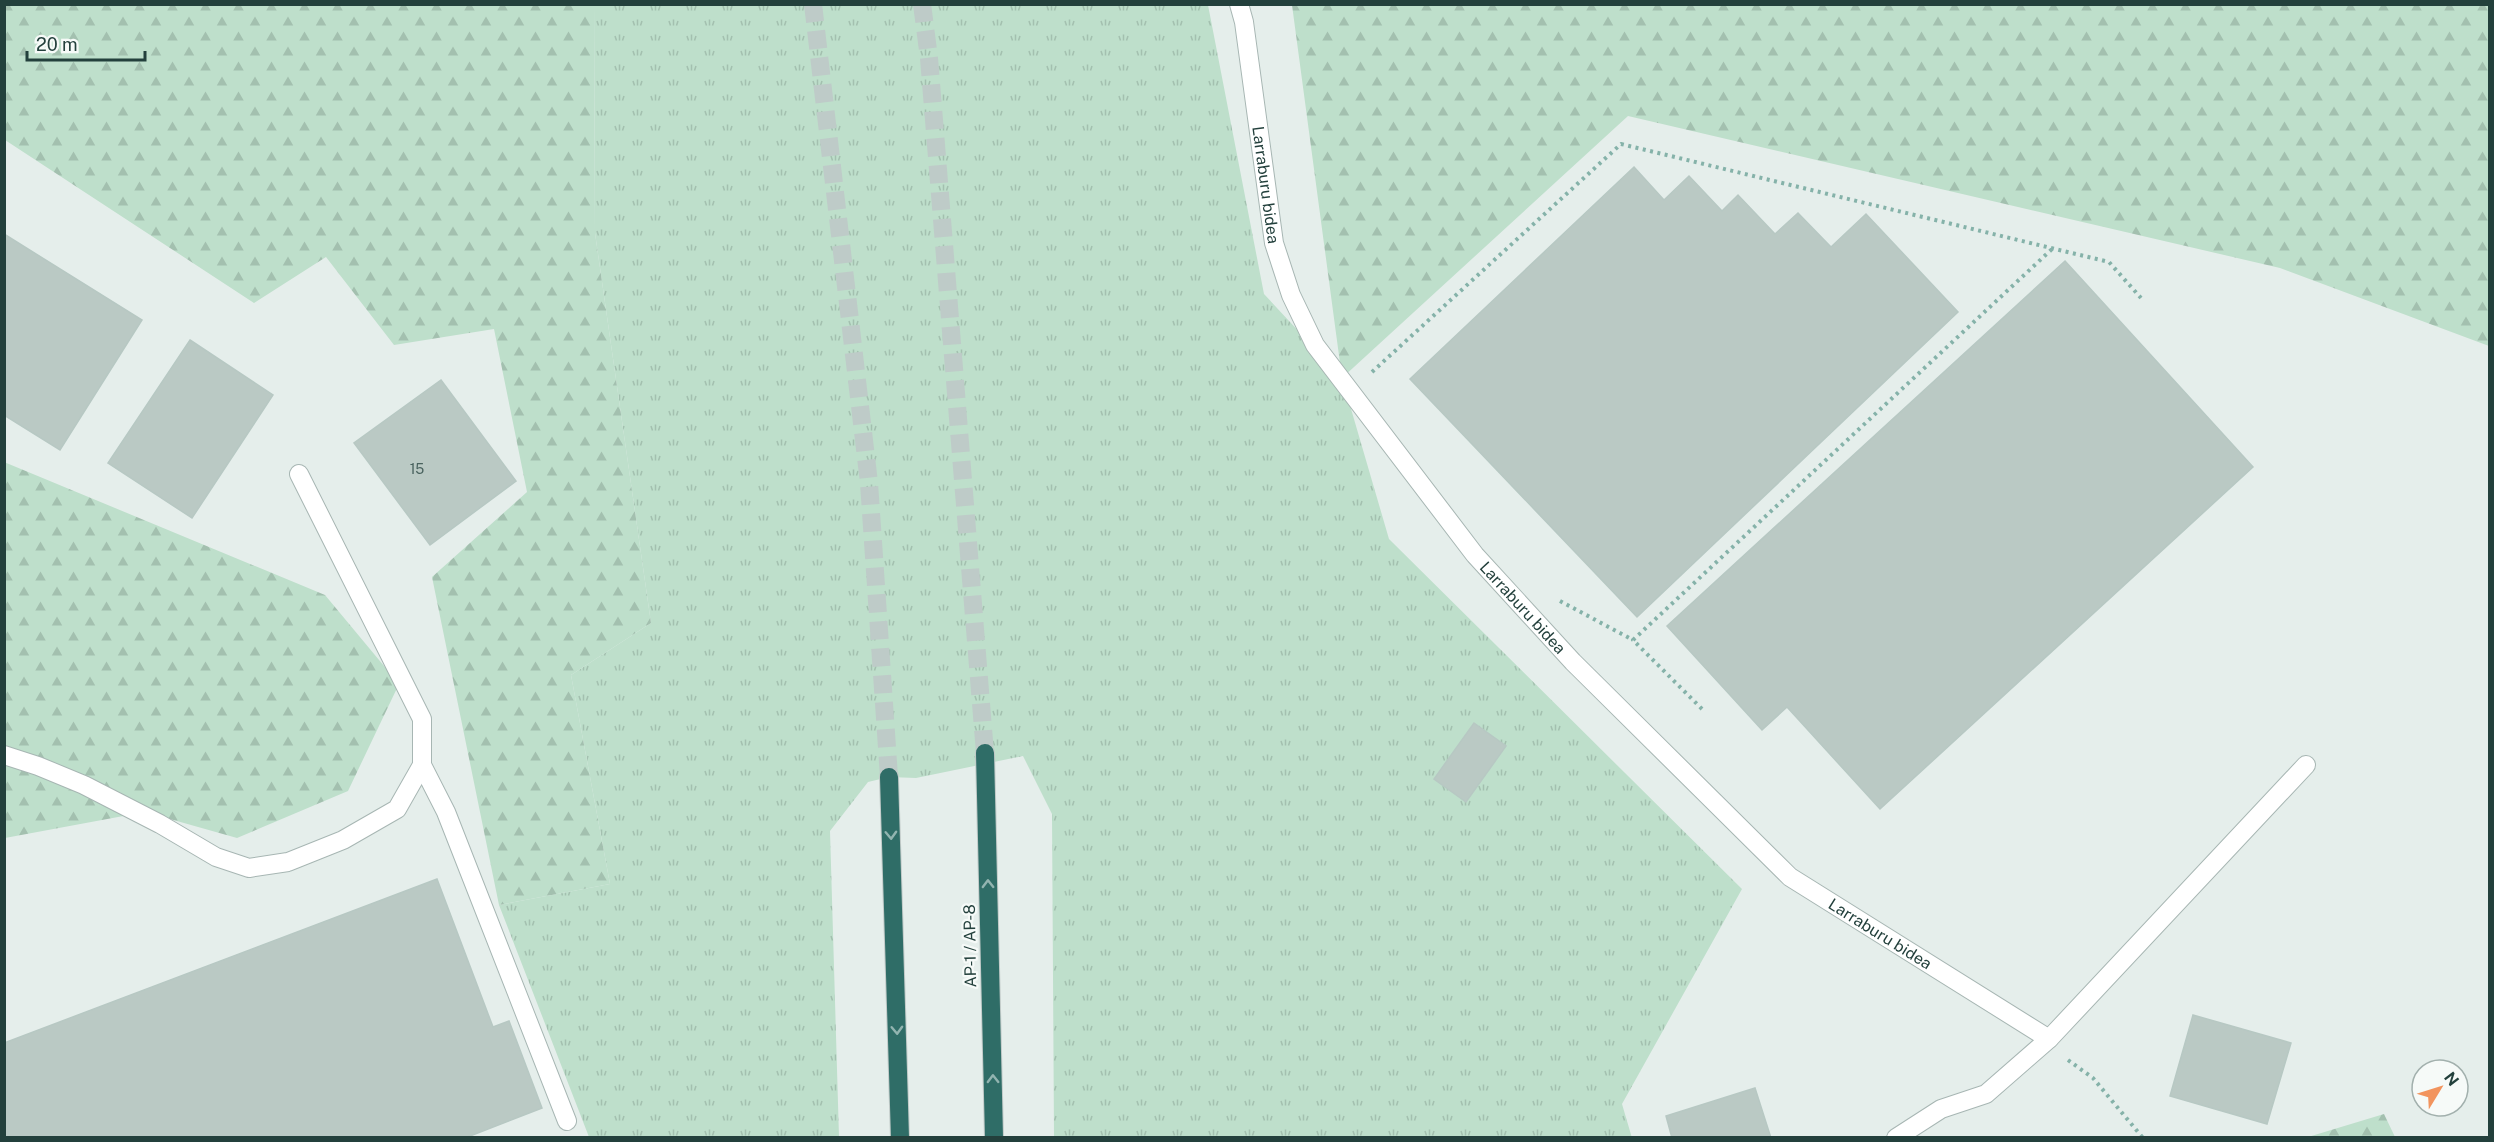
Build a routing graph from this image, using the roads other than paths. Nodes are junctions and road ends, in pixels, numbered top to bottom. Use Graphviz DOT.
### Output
graph roads {
  1 [pos="1239,4"];
  2 [pos="300,474"];
  3 [pos="985,753"];
  4 [pos="4,755"];
  5 [pos="422,765"];
  6 [pos="2306,765"];
  7 [pos="889,777"];
  8 [pos="2049,1039"];
  9 [pos="567,1121"];
  10 [pos="900,1137"];
  11 [pos="994,1137"];
  12 [pos="1896,1137"];
  1 -- 8 [label="street, Larraburu bidea"];
  2 -- 5 [label="street"];
  11 -- 3 [label="highway, AP-1 / AP-8, one-way"];
  4 -- 5 [label="street"];
  5 -- 9 [label="street"];
  6 -- 8 [label="street"];
  7 -- 10 [label="highway, one-way"];
  8 -- 12 [label="street"];
}
